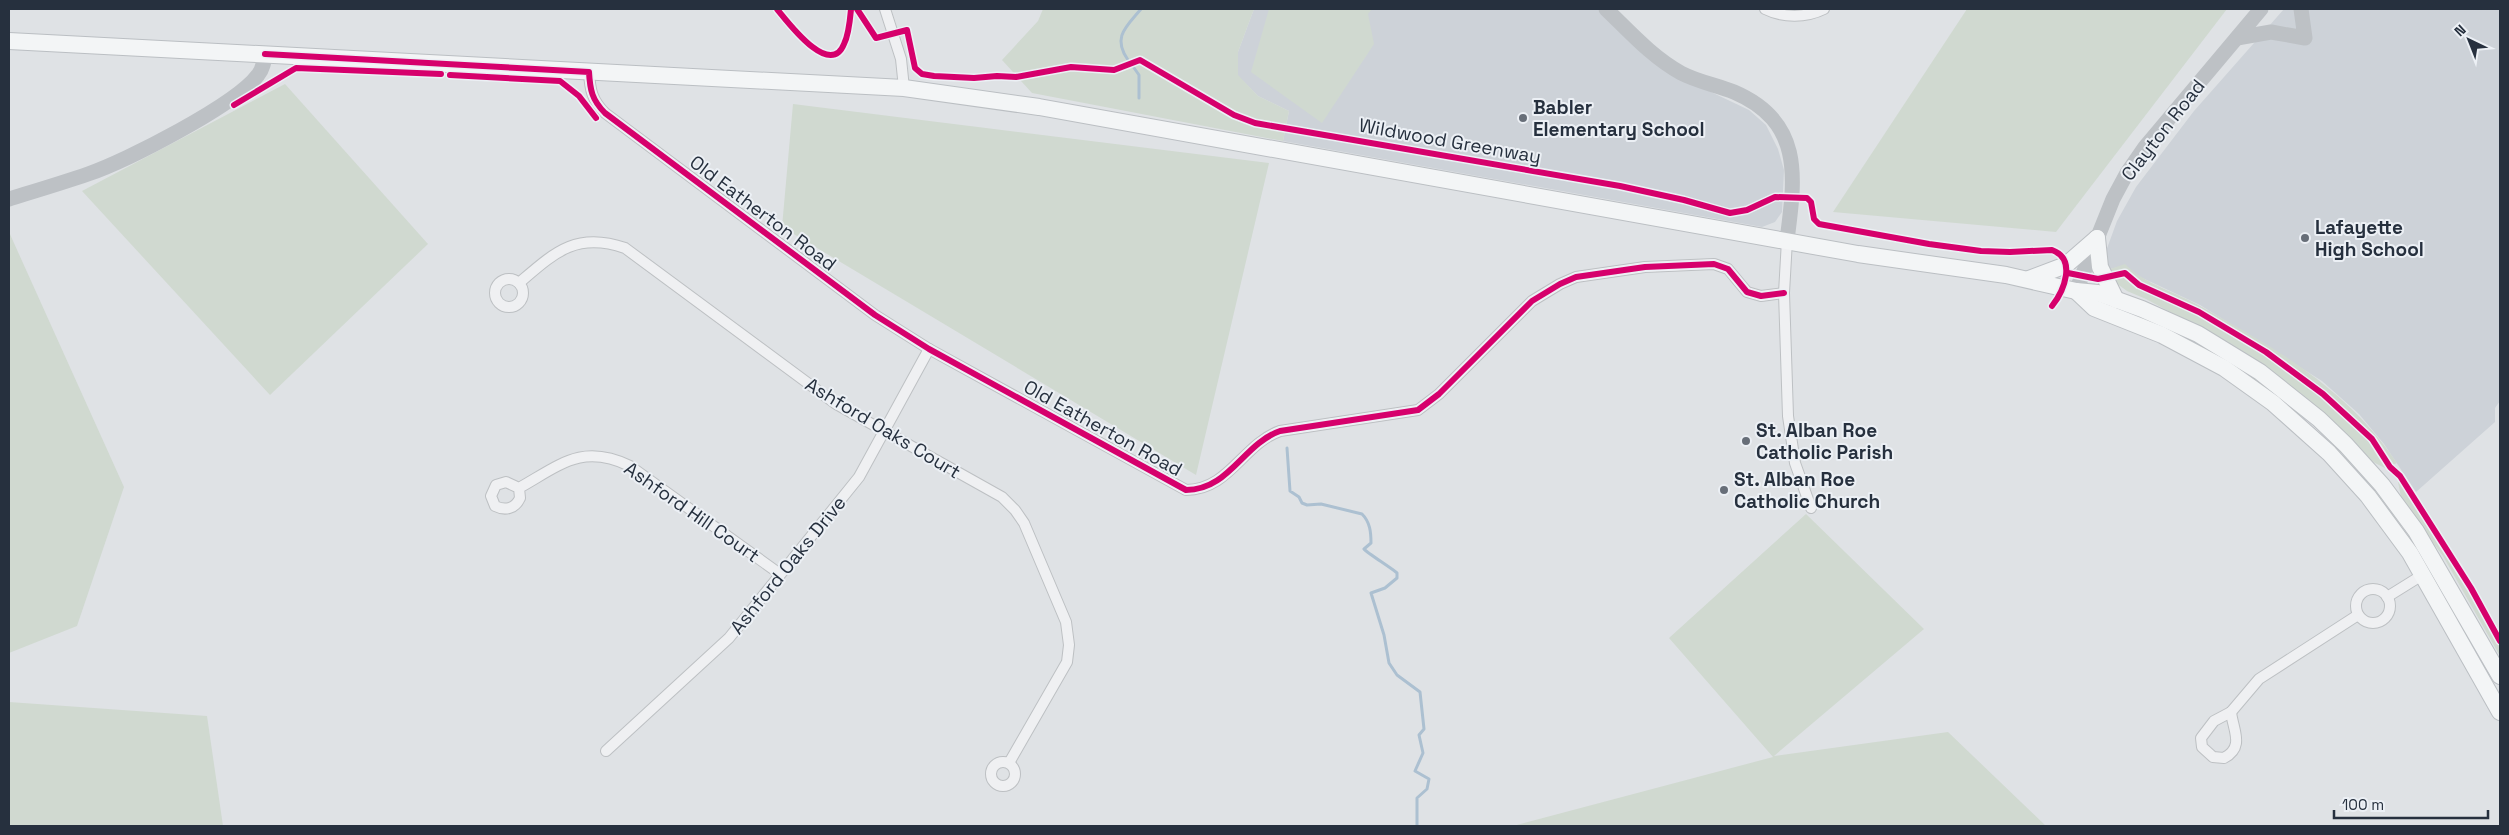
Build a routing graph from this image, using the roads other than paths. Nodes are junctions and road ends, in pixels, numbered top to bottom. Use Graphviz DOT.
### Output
graph roads {
  1 [pos="886,9"];
  2 [pos="1606,9"];
  3 [pos="1765,9"];
  4 [pos="1824,9"];
  5 [pos="2261,9"];
  6 [pos="2300,9"];
  7 [pos="2237,38"];
  8 [pos="9,41"];
  9 [pos="265,54"];
  10 [pos="589,72"];
  11 [pos="904,88"];
  12 [pos="9,199"];
  13 [pos="2097,238"];
  14 [pos="1787,240"];
  15 [pos="2028,279"];
  16 [pos="519,284"];
  17 [pos="2076,291"];
  18 [pos="1784,293"];
  19 [pos="2116,300"];
  20 [pos="929,348"];
  21 [pos="884,433"];
  22 [pos="519,488"];
  23 [pos="1811,508"];
  24 [pos="780,574"];
  25 [pos="2424,574"];
  26 [pos="2451,587"];
  27 [pos="2387,597"];
  28 [pos="2358,615"];
  29 [pos="2500,676"];
  30 [pos="2231,712"];
  31 [pos="2500,712"];
  32 [pos="606,750"];
  33 [pos="1009,763"];
  1 -- 11 [label="street"];
  2 -- 14 [label="street"];
  3 -- 4 [label="street"];
  5 -- 7 [label="street, Clayton Road"];
  6 -- 7 [label="street"];
  7 -- 13 [label="street, Clayton Road"];
  8 -- 9 [label="main road"];
  9 -- 10 [label="main road"];
  9 -- 12 [label="street"];
  10 -- 11 [label="main road"];
  10 -- 20 [label="street, Old Eatherton Road"];
  11 -- 14 [label="main road"];
  13 -- 15 [label="main road"];
  13 -- 17 [label="street, Clayton Road"];
  13 -- 19 [label="main road"];
  14 -- 15 [label="main road"];
  14 -- 18 [label="street"];
  15 -- 17 [label="main road"];
  16 -- 21 [label="street, Ashford Oaks Court"];
  17 -- 19 [label="main road"];
  17 -- 25 [label="main road"];
  18 -- 20 [label="street, Old Eatherton Road"];
  18 -- 23 [label="street"];
  19 -- 26 [label="main road"];
  20 -- 21 [label="street, Ashford Oaks Drive"];
  21 -- 24 [label="street, Ashford Oaks Drive"];
  21 -- 33 [label="street, Ashford Oaks Court"];
  22 -- 24 [label="street, Ashford Hill Court"];
  24 -- 32 [label="street, Ashford Oaks Drive"];
  25 -- 26 [label="main road"];
  25 -- 27 [label="street"];
  25 -- 31 [label="main road"];
  26 -- 29 [label="main road"];
  27 -- 28 [label="street"];
  27 -- 28 [label="street"];
  28 -- 30 [label="street"];
  30 -- 30 [label="street"];
}
